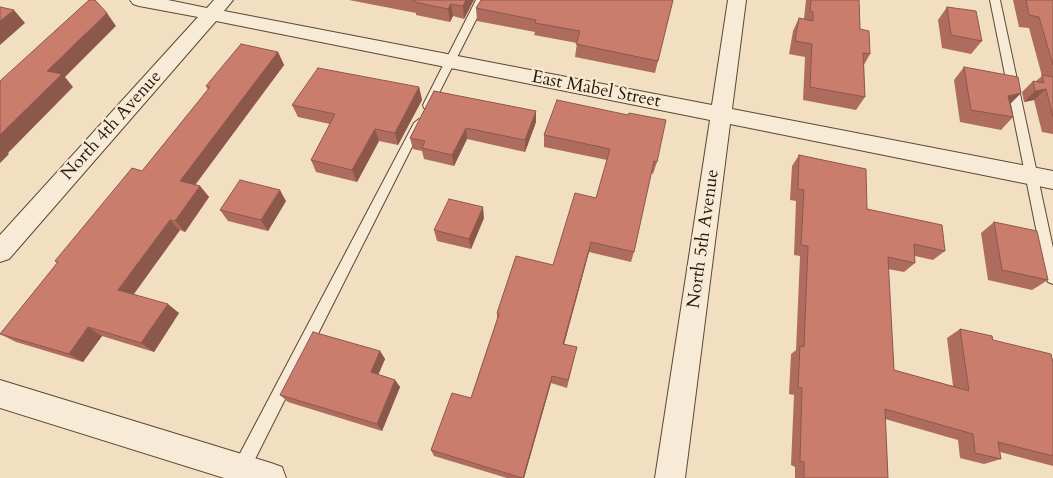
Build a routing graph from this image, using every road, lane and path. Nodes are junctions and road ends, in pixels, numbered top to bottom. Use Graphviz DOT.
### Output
graph roads {
  1 [pos="139,0"];
  2 [pos="481,0"];
  3 [pos="737,0"];
  4 [pos="995,0"];
  5 [pos="217,8"];
  6 [pos="450,62"];
  7 [pos="721,114"];
  8 [pos="1031,175"];
  9 [pos="1053,180"];
  10 [pos="0,252"];
  11 [pos="1053,278"];
  12 [pos="0,394"];
  13 [pos="241,469"];
  14 [pos="271,478"];
  15 [pos="670,478"];
  1 -- 5 [label="street, East Mabel Street"];
  2 -- 6 [label="lane"];
  3 -- 7 [label="street, North 5th Avenue"];
  4 -- 8 [label="lane"];
  5 -- 6 [label="street, East Mabel Street"];
  5 -- 10 [label="street, North 4th Avenue"];
  6 -- 7 [label="street, East Mabel Street"];
  6 -- 13 [label="lane"];
  7 -- 8 [label="street, East Mabel Street"];
  7 -- 15 [label="street, North 5th Avenue"];
  8 -- 9 [label="street, East Mabel Street"];
  8 -- 11 [label="lane"];
  12 -- 13 [label="street"];
  13 -- 14 [label="street"];
}
